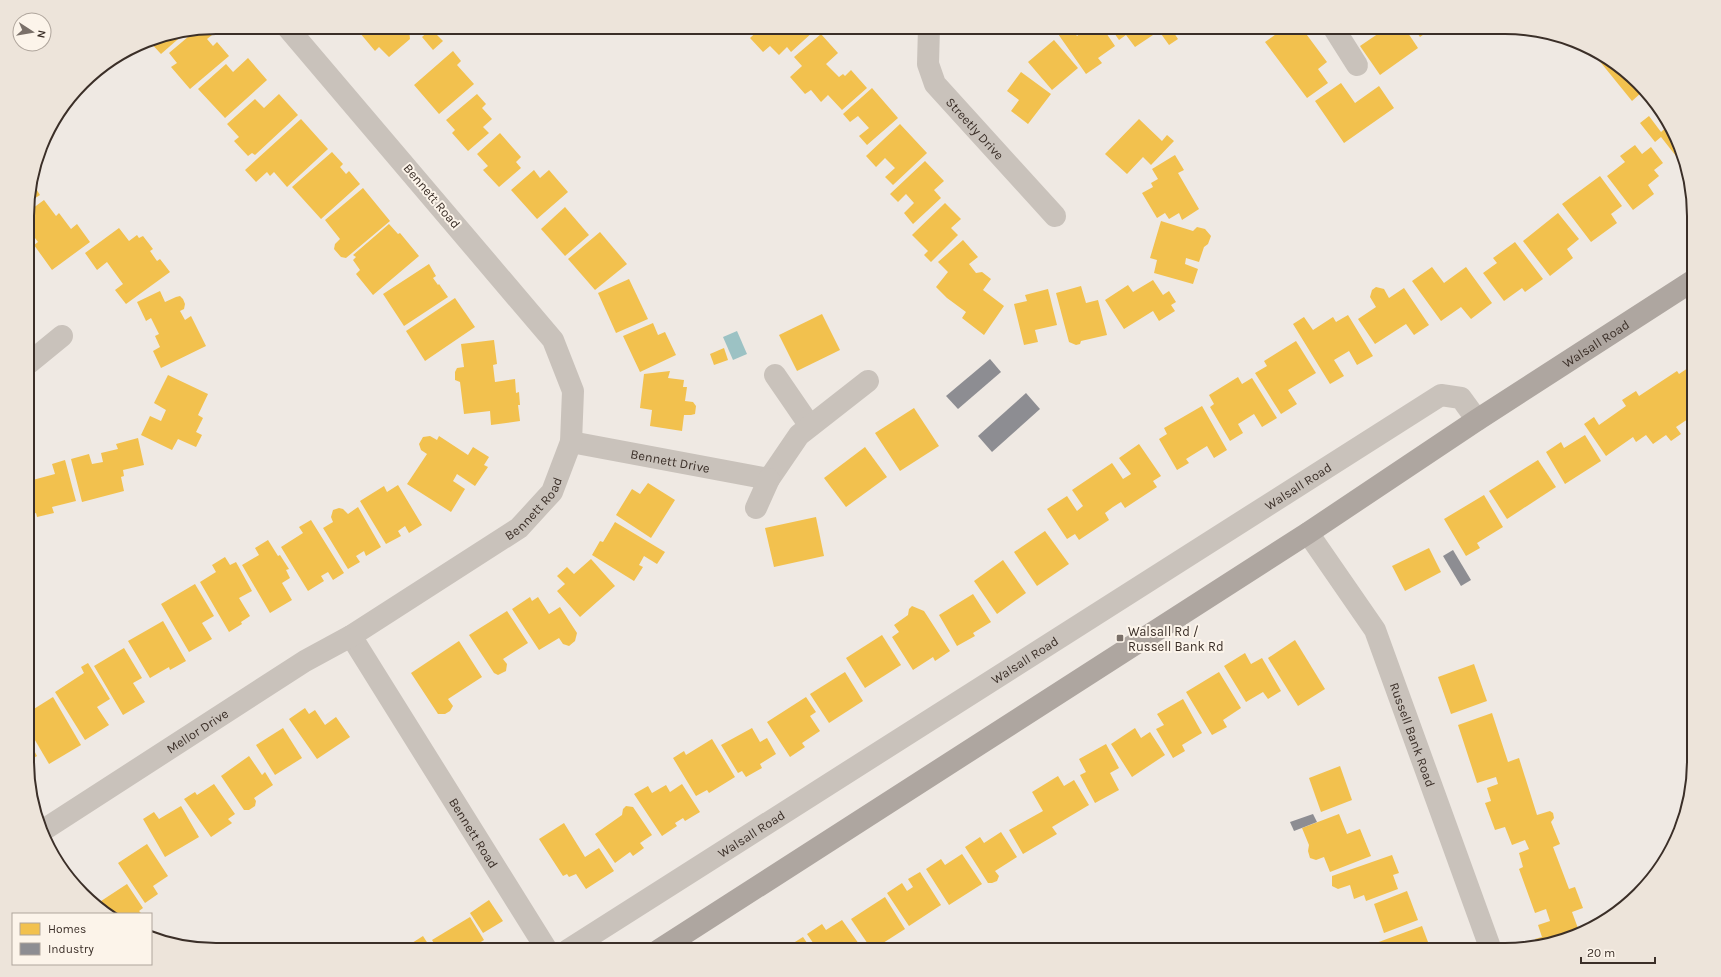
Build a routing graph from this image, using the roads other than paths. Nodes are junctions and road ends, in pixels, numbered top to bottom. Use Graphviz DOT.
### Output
graph roads {
  1 [pos="293,34"];
  2 [pos="929,34"];
  3 [pos="1339,34"];
  4 [pos="1357,65"];
  5 [pos="1055,216"];
  6 [pos="1687,285"];
  7 [pos="62,336"];
  8 [pos="34,352"];
  9 [pos="775,375"];
  10 [pos="868,381"];
  11 [pos="1477,420"];
  12 [pos="810,426"];
  13 [pos="571,442"];
  14 [pos="769,479"];
  15 [pos="756,508"];
  16 [pos="1308,533"];
  17 [pos="351,636"];
  18 [pos="47,828"];
  19 [pos="543,943"];
  20 [pos="579,943"];
  21 [pos="670,943"];
  22 [pos="1488,943"];
  1 -- 13 [label="street, Bennett Road"];
  2 -- 5 [label="street, Streetly Drive"];
  3 -- 4 [label="street"];
  6 -- 11 [label="main road, Walsall Road"];
  7 -- 8 [label="street"];
  9 -- 12 [label="street"];
  10 -- 12 [label="street"];
  11 -- 16 [label="main road, Walsall Road"];
  11 -- 20 [label="street, Walsall Road"];
  12 -- 14 [label="street"];
  13 -- 14 [label="street, Bennett Drive"];
  13 -- 17 [label="street, Bennett Road"];
  14 -- 15 [label="street"];
  16 -- 21 [label="main road, Walsall Road"];
  16 -- 22 [label="street, Russell Bank Road"];
  17 -- 18 [label="street, Mellor Drive"];
  17 -- 19 [label="street, Bennett Road"];
}
